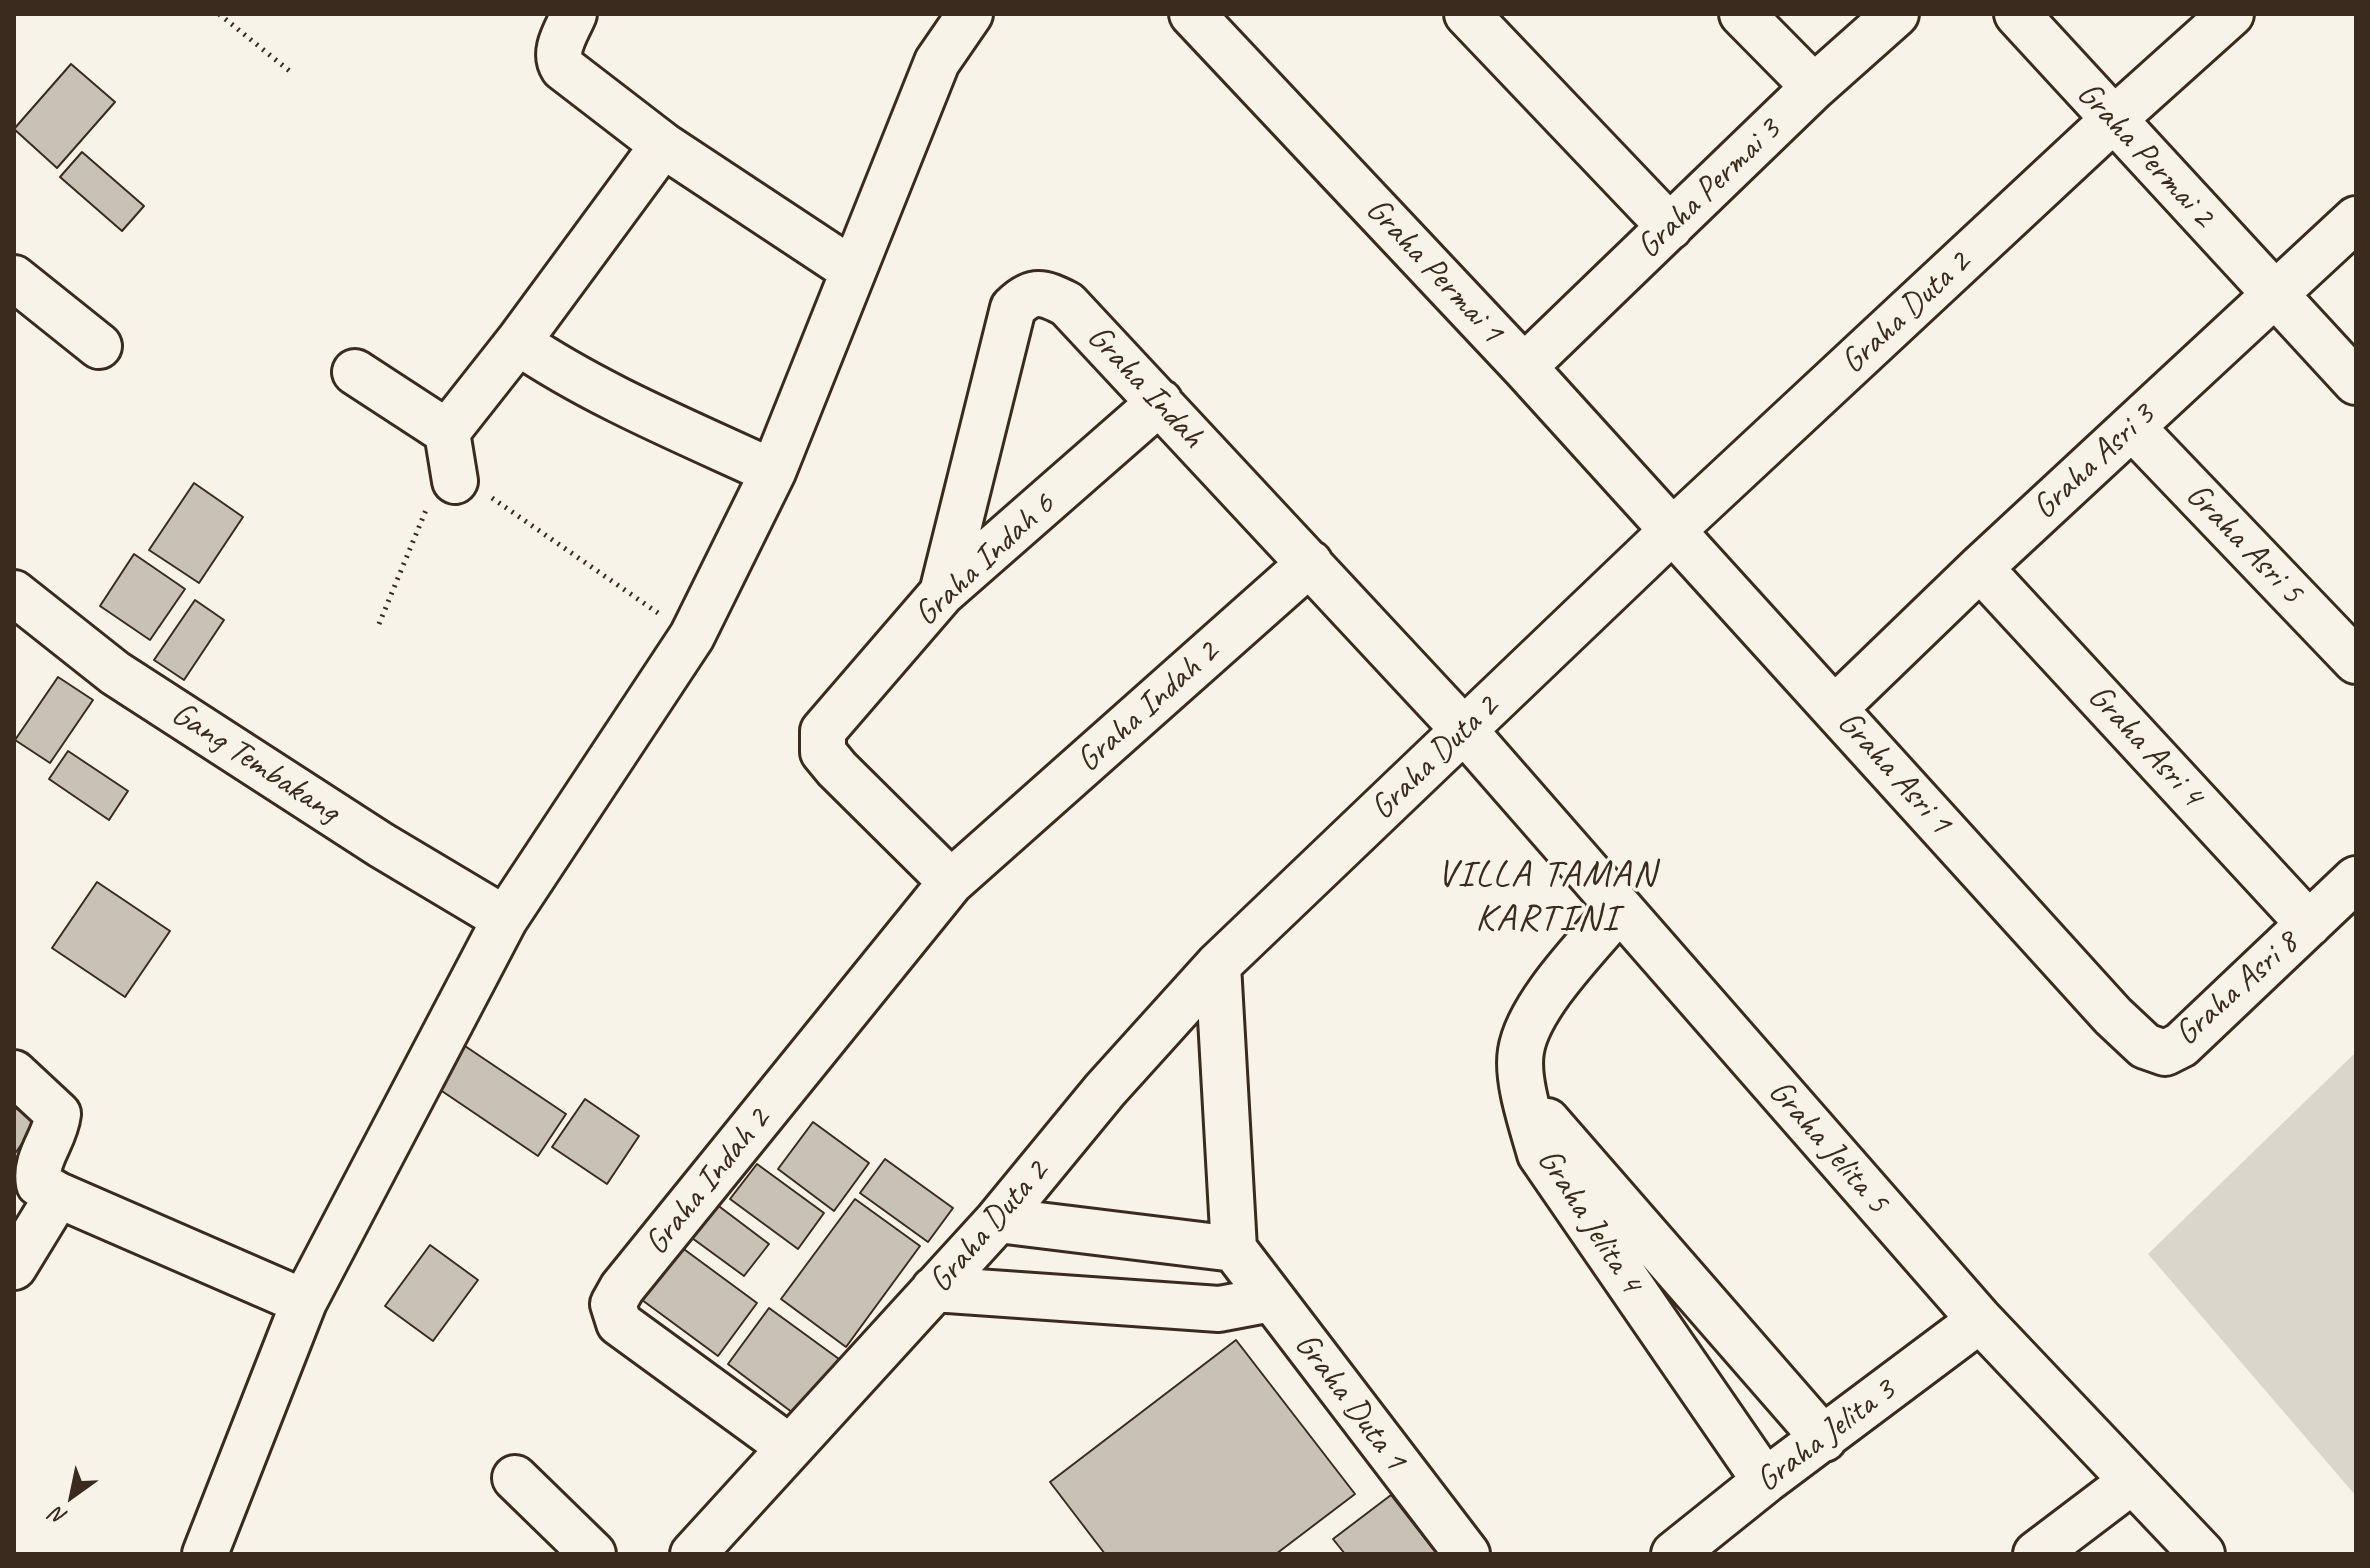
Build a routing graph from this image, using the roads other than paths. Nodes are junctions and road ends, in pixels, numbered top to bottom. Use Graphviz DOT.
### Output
graph roads {
  1 [pos="574,14"];
  2 [pos="970,14"];
  3 [pos="1192,14"];
  4 [pos="1467,14"];
  5 [pos="1742,14"];
  6 [pos="1896,14"];
  7 [pos="2017,14"];
  8 [pos="2231,14"];
  9 [pos="1814,87"];
  10 [pos="2113,120"];
  11 [pos="663,145"];
  12 [pos="2356,219"];
  13 [pos="1670,227"];
  14 [pos="852,270"];
  15 [pos="14,278"];
  16 [pos="2274,295"];
  17 [pos="518,342"];
  18 [pos="99,346"];
  19 [pos="1524,367"];
  20 [pos="355,372"];
  21 [pos="2356,382"];
  22 [pos="1160,402"];
  23 [pos="2132,427"];
  24 [pos="447,432"];
  25 [pos="773,472"];
  26 [pos="455,481"];
  27 [pos="1673,530"];
  28 [pos="1310,563"];
  29 [pos="1980,568"];
  30 [pos="14,593"];
  31 [pos="942,593"];
  32 [pos="2356,661"];
  33 [pos="1835,708"];
  34 [pos="1464,730"];
  35 [pos="2356,879"];
  36 [pos="951,882"];
  37 [pos="1619,909"];
  38 [pos="505,919"];
  39 [pos="2309,924"];
  40 [pos="1218,965"];
  41 [pos="2113,1016"];
  42 [pos="14,1073"];
  43 [pos="1524,1095"];
  44 [pos="58,1195"];
  45 [pos="998,1220"];
  46 [pos="1234,1249"];
  47 [pos="14,1267"];
  48 [pos="934,1289"];
  49 [pos="1272,1299"];
  50 [pos="304,1302"];
  51 [pos="1980,1320"];
  52 [pos="1824,1439"];
  53 [pos="789,1447"];
  54 [pos="515,1478"];
  55 [pos="1765,1481"];
  56 [pos="2131,1482"];
  57 [pos="205,1554"];
  58 [pos="593,1554"];
  59 [pos="693,1554"];
  60 [pos="1467,1554"];
  61 [pos="1674,1554"];
  62 [pos="2036,1554"];
  63 [pos="2202,1554"];
  1 -- 11 [label="street"];
  2 -- 14 [label="street"];
  3 -- 19 [label="street, Graha Permai 1"];
  4 -- 13 [label="street"];
  5 -- 9 [label="street"];
  6 -- 9 [label="street, Graha Permai 3"];
  7 -- 10 [label="street, Graha Permai 2"];
  8 -- 10 [label="street, Graha Duta 2"];
  9 -- 13 [label="street, Graha Permai 3"];
  10 -- 16 [label="street, Graha Permai 2"];
  10 -- 27 [label="street, Graha Duta 2"];
  11 -- 14 [label="street"];
  11 -- 17 [label="street"];
  12 -- 16 [label="street, Graha Asri 3"];
  13 -- 19 [label="street, Graha Permai 3"];
  14 -- 25 [label="street"];
  15 -- 18 [label="street"];
  16 -- 21 [label="street, Graha Permai 2"];
  16 -- 23 [label="street, Graha Asri 3"];
  17 -- 24 [label="street"];
  17 -- 25 [label="street"];
  19 -- 27 [label="street, Graha Permai 1"];
  20 -- 24 [label="street"];
  22 -- 28 [label="street, Graha Indah"];
  22 -- 31 [label="street, Graha Indah 6"];
  22 -- 31 [label="street, Graha Indah"];
  23 -- 29 [label="street, Graha Asri 3"];
  23 -- 32 [label="street, Graha Asri 5"];
  24 -- 26 [label="street"];
  25 -- 38 [label="street"];
  27 -- 33 [label="street, Graha Asri 1"];
  27 -- 34 [label="street, Graha Duta 2"];
  28 -- 34 [label="street, Graha Indah"];
  28 -- 36 [label="street, Graha Indah 2"];
  29 -- 33 [label="street, Graha Asri 3"];
  29 -- 39 [label="street, Graha Asri 4"];
  30 -- 38 [label="street, Gang Tembakang"];
  31 -- 36 [label="street, Graha Indah 6"];
  33 -- 41 [label="street, Graha Asri 1"];
  34 -- 37 [label="street, Graha Jelita 5"];
  34 -- 40 [label="street, Graha Duta 2"];
  35 -- 39 [label="street, Graha Asri 8"];
  36 -- 53 [label="street, Graha Indah 2"];
  37 -- 43 [label="street, Graha Jelita 4"];
  37 -- 51 [label="street, Graha Jelita 5"];
  38 -- 50 [label="street"];
  39 -- 41 [label="street, Graha Asri 8"];
  40 -- 45 [label="street, Graha Duta 2"];
  40 -- 46 [label="street"];
  42 -- 44 [label="street"];
  43 -- 52 [label="street"];
  43 -- 55 [label="street, Graha Jelita 4"];
  44 -- 47 [label="street"];
  44 -- 50 [label="street"];
  45 -- 46 [label="street"];
  45 -- 48 [label="street, Graha Duta 2"];
  46 -- 49 [label="street, Graha Duta 1"];
  48 -- 49 [label="street"];
  48 -- 53 [label="street, Graha Duta 2"];
  49 -- 60 [label="street, Graha Duta 1"];
  50 -- 57 [label="street"];
  51 -- 52 [label="street, Graha Jelita 3"];
  51 -- 56 [label="street, Graha Jelita 5"];
  52 -- 55 [label="street, Graha Jelita 3"];
  53 -- 59 [label="street, Graha Duta 2"];
  54 -- 58 [label="street"];
  55 -- 61 [label="street, Graha Jelita 3"];
  56 -- 62 [label="street"];
  56 -- 63 [label="street, Graha Jelita 5"];
}
